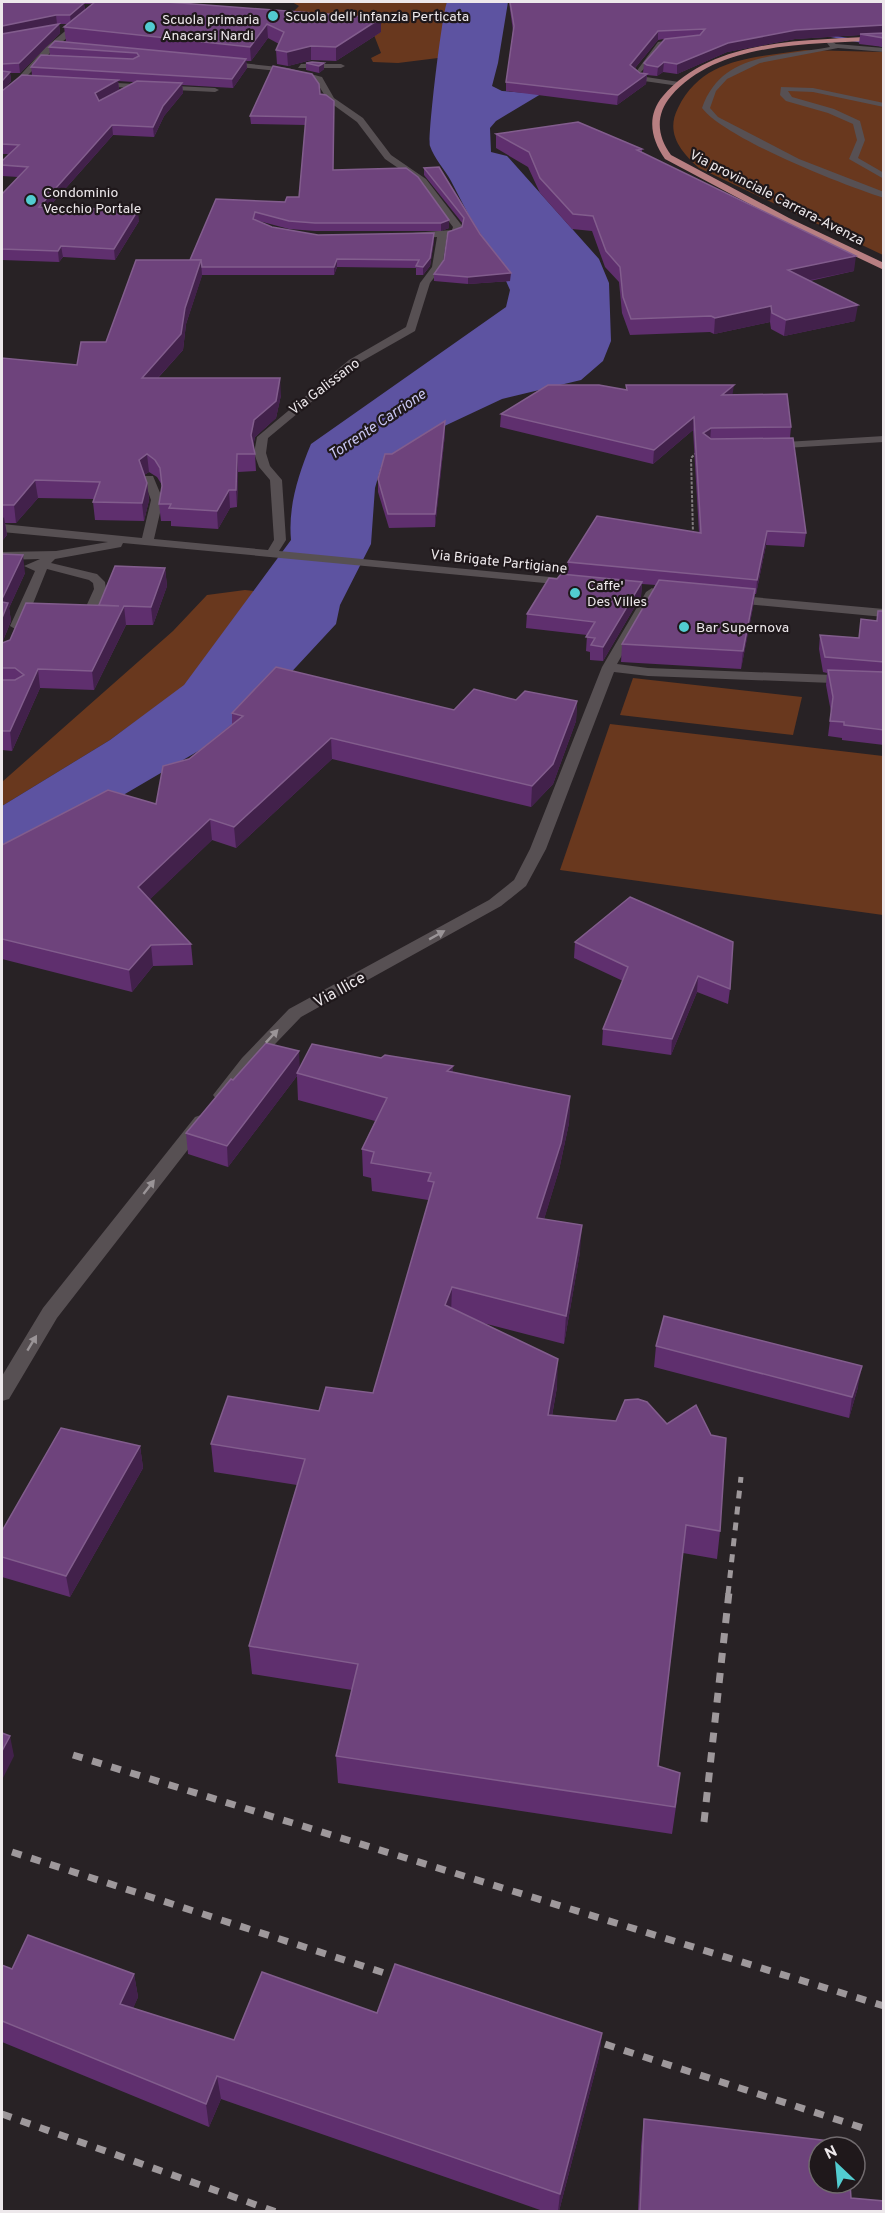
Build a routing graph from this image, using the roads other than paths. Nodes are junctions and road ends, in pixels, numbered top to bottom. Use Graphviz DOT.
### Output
graph roads {
  1 [pos="104,2"];
  2 [pos="84,8"];
  3 [pos="97,9"];
  4 [pos="112,9"];
  5 [pos="57,28"];
  6 [pos="75,28"];
  7 [pos="884,38"];
  8 [pos="677,41"];
  9 [pos="835,44"];
  10 [pos="53,45"];
  11 [pos="63,46"];
  12 [pos="884,50"];
  13 [pos="39,60"];
  14 [pos="51,61"];
  15 [pos="214,62"];
  16 [pos="341,66"];
  17 [pos="288,70"];
  18 [pos="42,74"];
  19 [pos="23,78"];
  20 [pos="676,84"];
  21 [pos="135,86"];
  22 [pos="199,86"];
  23 [pos="215,90"];
  24 [pos="124,93"];
  25 [pos="2,99"];
  26 [pos="884,105"];
  27 [pos="884,177"];
  28 [pos="884,195"];
  29 [pos="399,236"];
  30 [pos="442,236"];
  31 [pos="884,267"];
  32 [pos="884,439"];
  33 [pos="756,447"];
  34 [pos="149,478"];
  35 [pos="2,528"];
  36 [pos="133,540"];
  37 [pos="147,541"];
  38 [pos="272,553"];
  39 [pos="57,555"];
  40 [pos="2,556"];
  41 [pos="40,564"];
  42 [pos="2,565"];
  43 [pos="582,585"];
  44 [pos="652,592"];
  45 [pos="711,597"];
  46 [pos="91,610"];
  47 [pos="884,613"];
  48 [pos="13,636"];
  49 [pos="609,667"];
  50 [pos="884,681"];
  51 [pos="2,1393"];
  1 -- 3 [label="street"];
  2 -- 3 [label="street"];
  3 -- 4 [label="street"];
  3 -- 6 [label="street"];
  5 -- 6 [label="street"];
  6 -- 10 [label="street"];
  7 -- 9 [label="main road, Via provinciale Carrara-Avenza"];
  8 -- 20 [label="street"];
  9 -- 12 [label="street"];
  9 -- 20 [label="main road, Via provinciale Carrara-Avenza"];
  9 -- 28 [label="street"];
  10 -- 11 [label="street"];
  10 -- 13 [label="street"];
  13 -- 14 [label="street"];
  13 -- 19 [label="street"];
  15 -- 17 [label="street, Via Galissano"];
  16 -- 17 [label="street"];
  17 -- 30 [label="street, Via Galissano"];
  18 -- 19 [label="street"];
  19 -- 25 [label="street"];
  20 -- 31 [label="main road, Via provinciale Carrara-Avenza"];
  21 -- 22 [label="street"];
  21 -- 23 [label="street"];
  21 -- 24 [label="street"];
  26 -- 27 [label="street"];
  29 -- 30 [label="street"];
  30 -- 38 [label="street, Via Galissano"];
  32 -- 33 [label="street"];
  34 -- 37 [label="street"];
  35 -- 36 [label="street, Via Brigate Partigiane"];
  36 -- 37 [label="street, Via Brigate Partigiane"];
  36 -- 39 [label="street"];
  37 -- 38 [label="street, Via Brigate Partigiane"];
  38 -- 43 [label="street, Via Brigate Partigiane"];
  39 -- 40 [label="street"];
  39 -- 41 [label="street"];
  41 -- 42 [label="street"];
  41 -- 46 [label="street"];
  41 -- 48 [label="street"];
  44 -- 49 [label="street, Via Ilice"];
  45 -- 47 [label="street"];
  49 -- 50 [label="street"];
  51 -- 49 [label="street, Via Ilice, one-way"];
}
